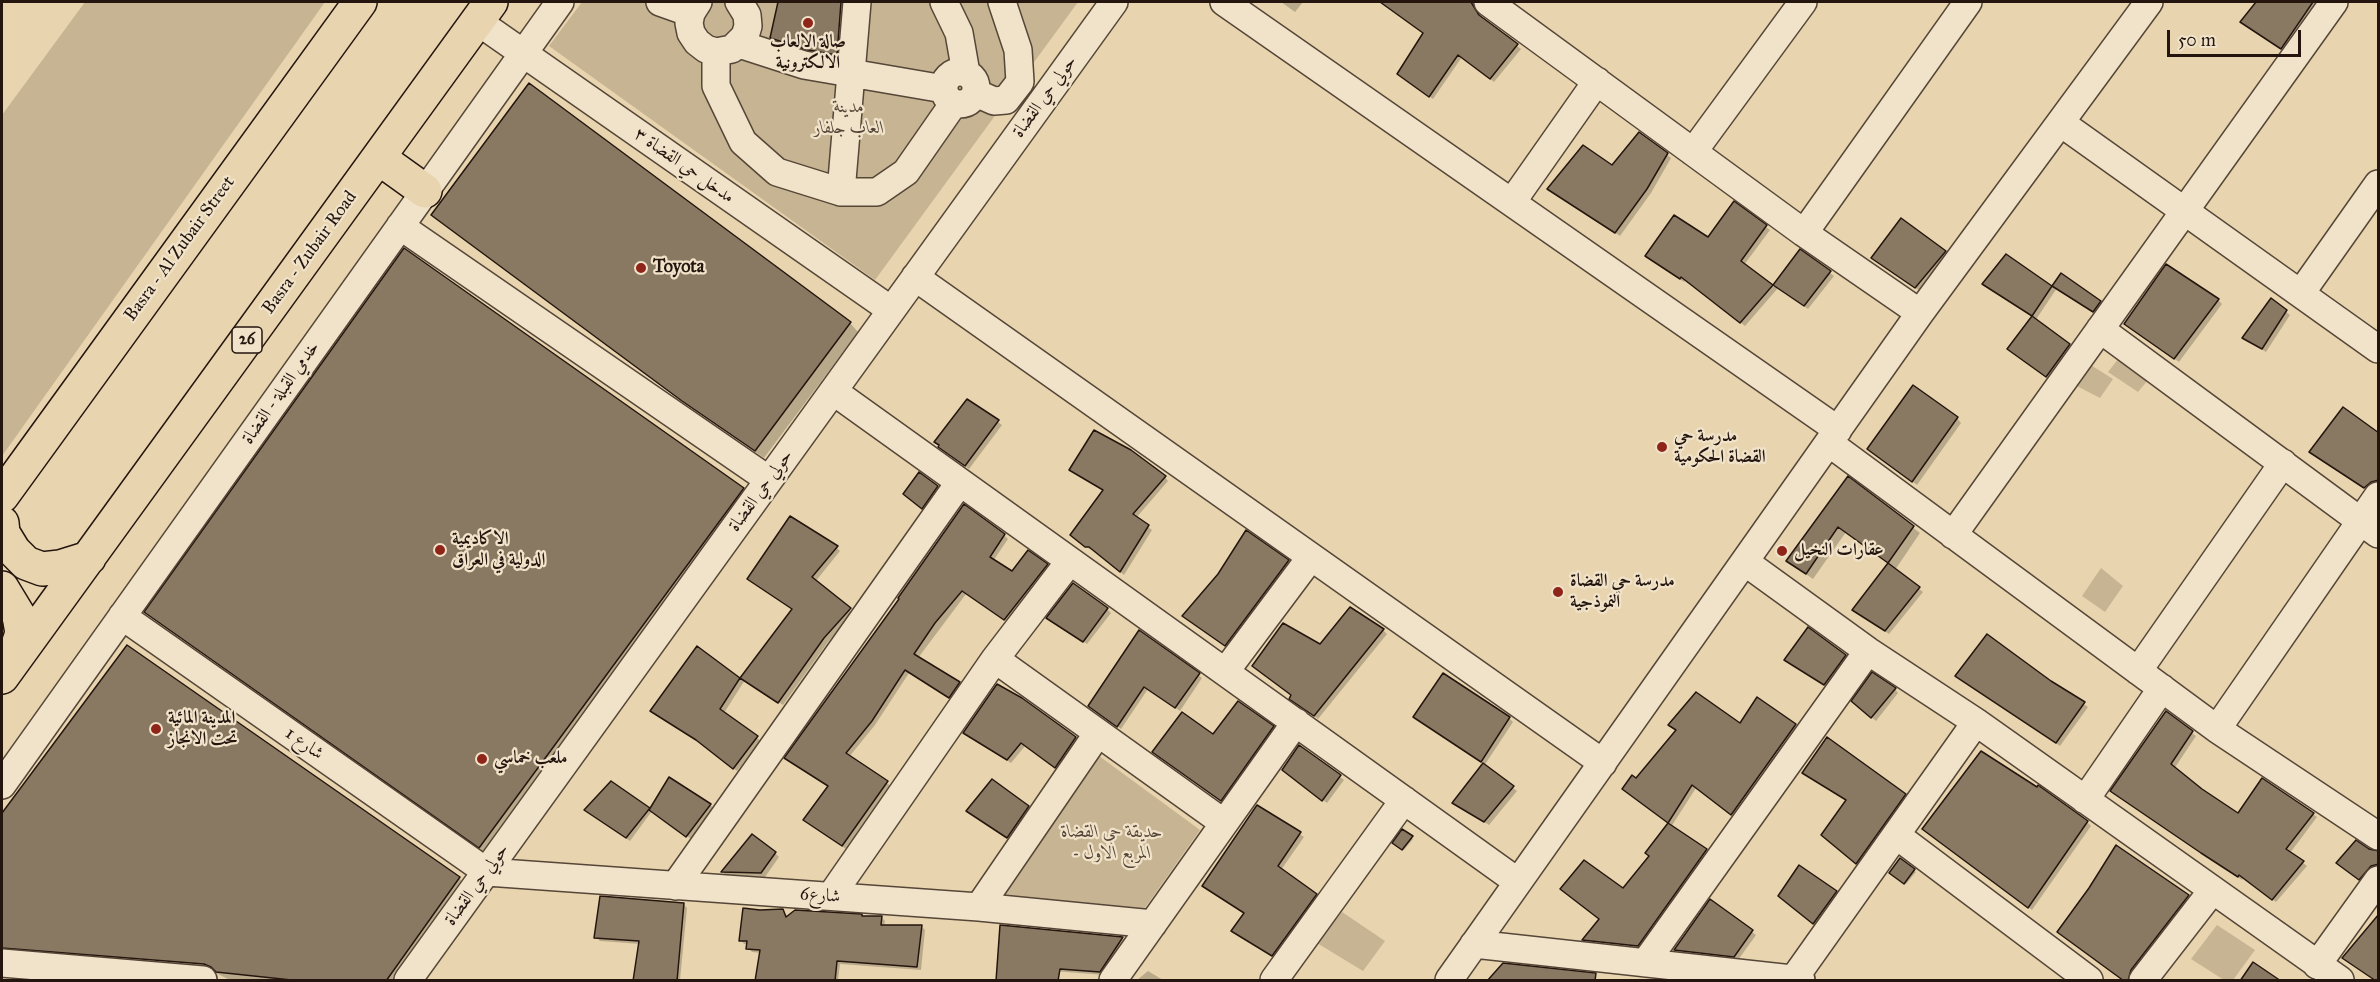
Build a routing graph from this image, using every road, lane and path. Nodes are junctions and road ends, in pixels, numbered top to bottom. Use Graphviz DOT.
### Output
graph roads {
  1 [pos="360,2"];
  2 [pos="560,2"];
  3 [pos="660,2"];
  4 [pos="739,2"];
  5 [pos="856,2"];
  6 [pos="944,2"];
  7 [pos="1002,2"];
  8 [pos="1114,2"];
  9 [pos="1224,2"];
  10 [pos="1488,2"];
  11 [pos="1803,2"];
  12 [pos="1968,2"];
  13 [pos="2149,2"];
  14 [pos="2334,2"];
  15 [pos="695,7"];
  16 [pos="484,11"];
  17 [pos="728,48"];
  18 [pos="523,54"];
  19 [pos="851,73"];
  20 [pos="1597,81"];
  21 [pos="960,89"];
  22 [pos="2061,123"];
  23 [pos="1693,152"];
  24 [pos="379,158"];
  25 [pos="2379,184"];
  26 [pos="841,192"];
  27 [pos="432,197"];
  28 [pos="1512,202"];
  29 [pos="2184,211"];
  30 [pos="400,226"];
  31 [pos="1804,233"];
  32 [pos="915,277"];
  33 [pos="2301,293"];
  34 [pos="891,310"];
  35 [pos="1920,313"];
  36 [pos="2100,329"];
  37 [pos="2379,349"];
  38 [pos="833,391"];
  39 [pos="1834,436"];
  40 [pos="2283,464"];
  41 [pos="769,480"];
  42 [pos="960,482"];
  43 [pos="2,496"];
  44 [pos="2379,496"];
  45 [pos="2,523"];
  46 [pos="2370,528"];
  47 [pos="1953,535"];
  48 [pos="1311,557"];
  49 [pos="89,558"];
  50 [pos="1070,561"];
  51 [pos="1745,562"];
  52 [pos="2,588"];
  53 [pos="122,616"];
  54 [pos="1868,651"];
  55 [pos="995,659"];
  56 [pos="7,670"];
  57 [pos="2138,670"];
  58 [pos="1225,672"];
  59 [pos="2162,688"];
  60 [pos="1296,722"];
  61 [pos="1976,722"];
  62 [pos="2217,729"];
  63 [pos="1098,733"];
  64 [pos="1603,763"];
  65 [pos="2,785"];
  66 [pos="1404,800"];
  67 [pos="2085,800"];
  68 [pos="1224,823"];
  69 [pos="1896,835"];
  70 [pos="2379,836"];
  71 [pos="487,872"];
  72 [pos="2379,880"];
  73 [pos="1518,882"];
  74 [pos="675,886"];
  75 [pos="2212,891"];
  76 [pos="831,896"];
  77 [pos="979,907"];
  78 [pos="1153,924"];
  79 [pos="1474,944"];
  80 [pos="2,963"];
  81 [pos="1646,963"];
  82 [pos="2317,965"];
  83 [pos="1797,980"];
  84 [pos="203,981"];
  85 [pos="408,981"];
  86 [pos="1113,981"];
  87 [pos="1274,981"];
  88 [pos="1449,981"];
  89 [pos="2089,981"];
  90 [pos="2143,981"];
  91 [pos="2340,981"];
  1 -- 43 [label="highway, Basra - Al Zubair Street"];
  2 -- 18 [label="street, خدمي القبلة - القضاة"];
  3 -- 15 [label="street"];
  4 -- 17 [label="street"];
  5 -- 19 [label="street"];
  6 -- 21 [label="street"];
  7 -- 21 [label="street"];
  8 -- 32 [label="street, حولي حي القضاة"];
  9 -- 28 [label="street"];
  10 -- 20 [label="street"];
  11 -- 23 [label="street"];
  12 -- 31 [label="street"];
  13 -- 22 [label="street"];
  14 -- 29 [label="street"];
  15 -- 17 [label="street"];
  16 -- 18 [label="street, مدخل حي القضاة ٣"];
  16 -- 24 [label="highway, Basra - Zubair Road / 26"];
  17 -- 19 [label="street"];
  17 -- 26 [label="street"];
  18 -- 27 [label="street, خدمي القبلة - القضاة"];
  18 -- 34 [label="street, مدخل حي القضاة ٣"];
  19 -- 21 [label="street"];
  19 -- 26 [label="street"];
  20 -- 23 [label="street"];
  20 -- 28 [label="street"];
  21 -- 26 [label="street"];
  22 -- 29 [label="street"];
  22 -- 35 [label="street"];
  23 -- 31 [label="street"];
  24 -- 27 [label="highway"];
  24 -- 49 [label="highway, Basra - Zubair Road / 26"];
  25 -- 33 [label="street"];
  27 -- 30 [label="street, خدمي القبلة - القضاة"];
  28 -- 39 [label="street"];
  29 -- 33 [label="street"];
  29 -- 36 [label="street"];
  30 -- 41 [label="street"];
  30 -- 53 [label="street, خدمي القبلة - القضاة"];
  31 -- 35 [label="street"];
  32 -- 34 [label="street, حولي حي القضاة"];
  32 -- 48 [label="street"];
  33 -- 37 [label="street"];
  34 -- 38 [label="street, حولي حي القضاة"];
  35 -- 39 [label="street"];
  36 -- 40 [label="street"];
  36 -- 47 [label="street"];
  38 -- 41 [label="street, حولي حي القضاة"];
  38 -- 42 [label="street"];
  39 -- 47 [label="street"];
  39 -- 51 [label="street"];
  40 -- 46 [label="street"];
  40 -- 57 [label="street"];
  41 -- 71 [label="street, حولي حي القضاة"];
  42 -- 50 [label="street"];
  42 -- 74 [label="street"];
  44 -- 46 [label="street"];
  45 -- 49 [label="highway"];
  46 -- 62 [label="street"];
  47 -- 57 [label="street"];
  48 -- 58 [label="street"];
  48 -- 64 [label="street"];
  49 -- 56 [label="highway, Basra - Zubair Road / 26"];
  50 -- 55 [label="street"];
  50 -- 58 [label="street"];
  51 -- 54 [label="street"];
  51 -- 64 [label="street"];
  52 -- 56 [label="highway"];
  53 -- 65 [label="street, خدمي القبلة - القضاة"];
  53 -- 71 [label="street, شارع 1"];
  54 -- 61 [label="street"];
  54 -- 81 [label="street"];
  55 -- 63 [label="street"];
  55 -- 76 [label="street"];
  57 -- 59 [label="street"];
  58 -- 60 [label="street"];
  59 -- 62 [label="street"];
  59 -- 67 [label="street"];
  60 -- 66 [label="street"];
  60 -- 68 [label="street"];
  61 -- 67 [label="street"];
  61 -- 69 [label="street"];
  62 -- 70 [label="street"];
  63 -- 68 [label="street"];
  63 -- 77 [label="street"];
  64 -- 73 [label="street"];
  66 -- 73 [label="street"];
  66 -- 87 [label="street"];
  67 -- 75 [label="street"];
  68 -- 78 [label="street"];
  69 -- 83 [label="street"];
  69 -- 89 [label="street"];
  71 -- 74 [label="street, شارع6"];
  71 -- 85 [label="street, حولي حي القضاة"];
  72 -- 82 [label="street"];
  73 -- 79 [label="street"];
  74 -- 76 [label="street, شارع6"];
  75 -- 82 [label="street"];
  75 -- 90 [label="street"];
  76 -- 77 [label="street, شارع6"];
  77 -- 78 [label="street, شارع6"];
  78 -- 86 [label="street"];
  79 -- 81 [label="street"];
  79 -- 88 [label="street"];
  80 -- 84 [label="street"];
  81 -- 83 [label="street"];
  82 -- 91 [label="street"];
}
